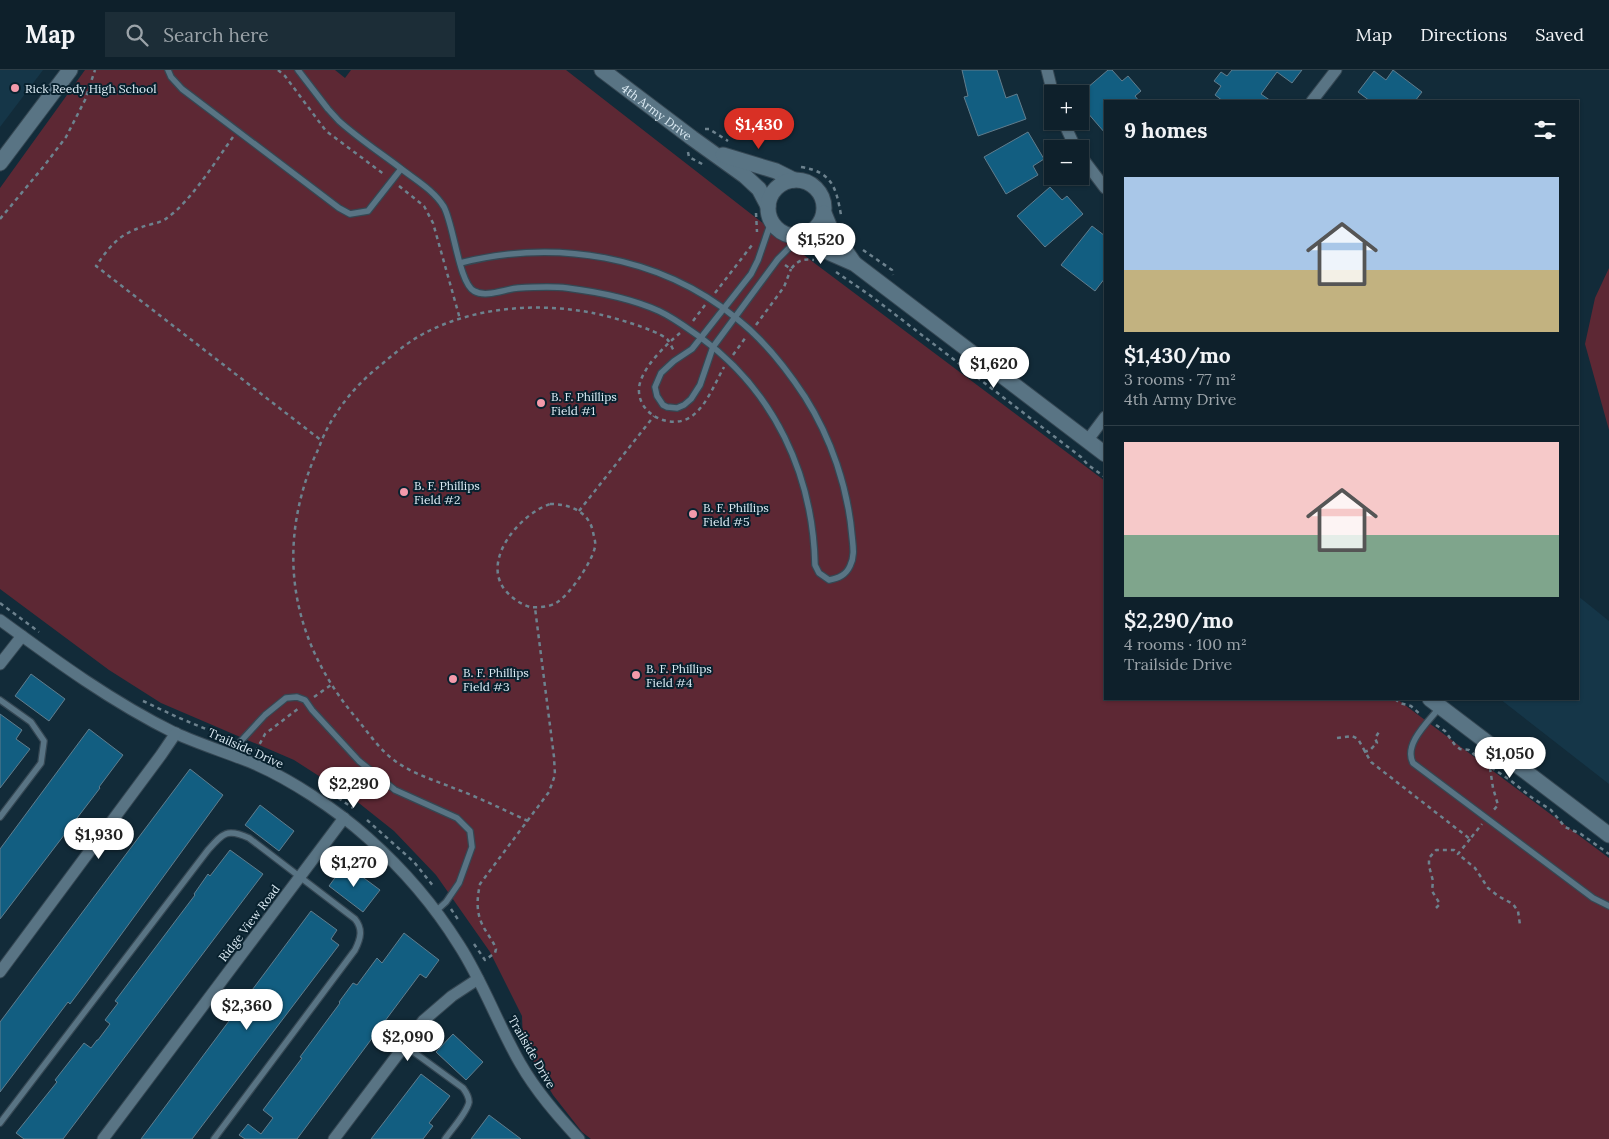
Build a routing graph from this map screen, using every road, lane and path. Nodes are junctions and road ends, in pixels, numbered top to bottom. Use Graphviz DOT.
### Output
graph roads {
  1 [pos="70,70"];
  2 [pos="95,70"];
  3 [pos="168,70"];
  4 [pos="298,70"];
  5 [pos="602,70"];
  6 [pos="1047,70"];
  7 [pos="1336,70"];
  8 [pos="1051,85"];
  9 [pos="1313,100"];
  10 [pos="709,129"];
  11 [pos="237,131"];
  12 [pos="734,144"];
  13 [pos="712,152"];
  14 [pos="0,163"];
  15 [pos="1089,167"];
  16 [pos="401,169"];
  17 [pos="795,173"];
  18 [pos="1104,187"];
  19 [pos="768,206"];
  20 [pos="824,213"];
  21 [pos="841,217"];
  22 [pos="0,218"];
  23 [pos="771,222"];
  24 [pos="802,236"];
  25 [pos="859,248"];
  26 [pos="460,263"];
  27 [pos="854,264"];
  28 [pos="892,270"];
  29 [pos="724,309"];
  30 [pos="735,317"];
  31 [pos="701,338"];
  32 [pos="713,347"];
  33 [pos="943,352"];
  34 [pos="679,358"];
  35 [pos="663,405"];
  36 [pos="1104,419"];
  37 [pos="322,441"];
  38 [pos="1087,441"];
  39 [pos="1104,453"];
  40 [pos="1104,476"];
  41 [pos="579,511"];
  42 [pos="535,608"];
  43 [pos="0,620"];
  44 [pos="22,636"];
  45 [pos="0,664"];
  46 [pos="331,685"];
  47 [pos="0,700"];
  48 [pos="1396,700"];
  49 [pos="307,702"];
  50 [pos="1435,703"];
  51 [pos="1429,721"];
  52 [pos="1379,732"];
  53 [pos="176,733"];
  54 [pos="1337,738"];
  55 [pos="256,751"];
  56 [pos="1364,752"];
  57 [pos="229,754"];
  58 [pos="1490,767"];
  59 [pos="0,817"];
  60 [pos="344,818"];
  61 [pos="1487,818"];
  62 [pos="528,821"];
  63 [pos="1609,835"];
  64 [pos="1470,839"];
  65 [pos="1458,854"];
  66 [pos="1609,854"];
  67 [pos="300,877"];
  68 [pos="1609,906"];
  69 [pos="1436,908"];
  70 [pos="436,911"];
  71 [pos="1520,925"];
  72 [pos="484,960"];
  73 [pos="0,972"];
  74 [pos="478,979"];
  75 [pos="404,1045"];
  76 [pos="0,1123"];
  77 [pos="573,1137"];
  78 [pos="103,1139"];
  79 [pos="214,1139"];
  80 [pos="334,1139"];
  81 [pos="444,1139"];
  1 -- 14 [label="street"];
  2 -- 22 [label="path"];
  3 -- 11 [label="lane"];
  4 -- 16 [label="lane"];
  5 -- 13 [label="street, 4th Army Drive"];
  6 -- 8 [label="street"];
  7 -- 9 [label="street"];
  10 -- 12 [label="path"];
  11 -- 16 [label="lane"];
  11 -- 37 [label="path"];
  13 -- 17 [label="street, 4th Army Drive"];
  13 -- 19 [label="street, 4th Army Drive"];
  15 -- 18 [label="street"];
  16 -- 26 [label="lane"];
  17 -- 19 [label="street"];
  17 -- 20 [label="street, 4th Army Drive"];
  17 -- 21 [label="path"];
  19 -- 23 [label="street, 4th Army Drive"];
  20 -- 24 [label="street"];
  20 -- 27 [label="street, 4th Army Drive"];
  23 -- 24 [label="street, 4th Army Drive"];
  23 -- 29 [label="lane"];
  24 -- 27 [label="street, 4th Army Drive"];
  24 -- 30 [label="lane"];
  25 -- 28 [label="path"];
  26 -- 29 [label="lane"];
  26 -- 31 [label="lane"];
  27 -- 38 [label="street, 4th Army Drive"];
  29 -- 30 [label="lane"];
  29 -- 31 [label="lane"];
  30 -- 32 [label="lane"];
  30 -- 32 [label="lane"];
  31 -- 32 [label="lane"];
  31 -- 34 [label="lane"];
  32 -- 35 [label="lane"];
  33 -- 40 [label="path"];
  34 -- 35 [label="lane"];
  34 -- 37 [label="path"];
  35 -- 41 [label="path"];
  36 -- 38 [label="street"];
  37 -- 46 [label="path"];
  38 -- 39 [label="street, 4th Army Drive"];
  41 -- 42 [label="path"];
  41 -- 42 [label="path"];
  42 -- 62 [label="path"];
  43 -- 44 [label="street, Trailside Drive"];
  44 -- 45 [label="street"];
  44 -- 53 [label="street, Trailside Drive"];
  46 -- 49 [label="path"];
  46 -- 62 [label="path"];
  47 -- 59 [label="lane"];
  48 -- 51 [label="path"];
  49 -- 55 [label="path"];
  49 -- 57 [label="lane"];
  49 -- 70 [label="lane"];
  50 -- 51 [label="lane"];
  50 -- 63 [label="street"];
  51 -- 58 [label="path"];
  51 -- 61 [label="lane"];
  52 -- 56 [label="path"];
  53 -- 57 [label="street, Trailside Drive"];
  53 -- 73 [label="street"];
  54 -- 56 [label="path"];
  56 -- 64 [label="path"];
  57 -- 60 [label="street, Trailside Drive"];
  58 -- 61 [label="path"];
  58 -- 66 [label="path"];
  60 -- 67 [label="street, Ridge View Road"];
  60 -- 70 [label="street, Trailside Drive"];
  61 -- 64 [label="path"];
  61 -- 68 [label="lane"];
  62 -- 72 [label="path"];
  64 -- 65 [label="path"];
  65 -- 69 [label="path"];
  65 -- 71 [label="path"];
  67 -- 76 [label="lane"];
  67 -- 78 [label="street, Ridge View Road"];
  67 -- 79 [label="lane"];
  70 -- 74 [label="street, Trailside Drive"];
  74 -- 75 [label="street"];
  74 -- 77 [label="street, Trailside Drive"];
  75 -- 80 [label="street"];
  75 -- 81 [label="lane"];
}
